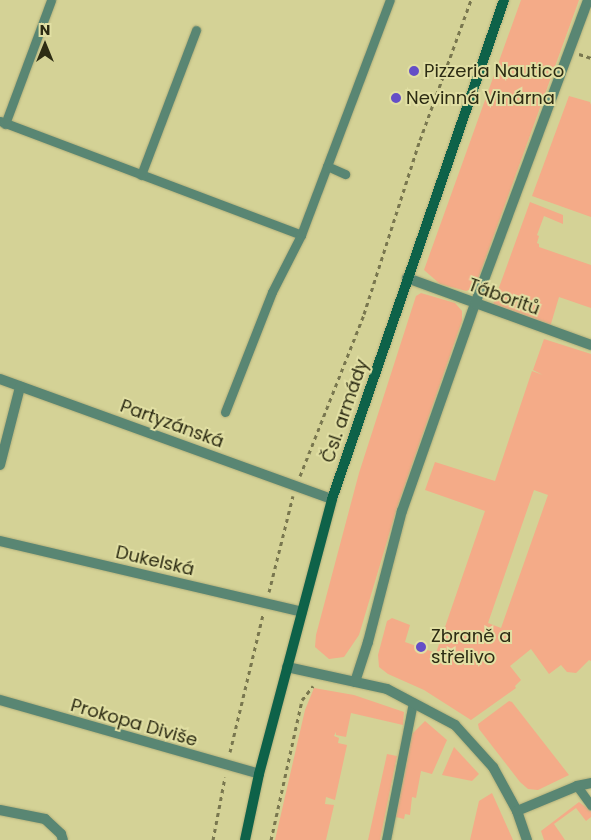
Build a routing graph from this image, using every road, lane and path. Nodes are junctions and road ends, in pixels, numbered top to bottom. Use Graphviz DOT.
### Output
graph roads {
  1 [pos="51,0"];
  2 [pos="390,0"];
  3 [pos="471,0"];
  4 [pos="504,0"];
  5 [pos="588,0"];
  6 [pos="196,30"];
  7 [pos="3,122"];
  8 [pos="327,166"];
  9 [pos="345,174"];
  10 [pos="141,175"];
  11 [pos="300,235"];
  12 [pos="407,278"];
  13 [pos="475,304"];
  14 [pos="591,345"];
  15 [pos="0,379"];
  16 [pos="20,387"];
  17 [pos="225,412"];
  18 [pos="0,465"];
  19 [pos="296,486"];
  20 [pos="332,499"];
  21 [pos="0,541"];
  22 [pos="266,604"];
  23 [pos="302,612"];
  24 [pos="287,667"];
  25 [pos="355,682"];
  26 [pos="315,684"];
  27 [pos="0,700"];
  28 [pos="413,704"];
  29 [pos="229,758"];
  30 [pos="259,774"];
  31 [pos="225,776"];
  32 [pos="591,783"];
  33 [pos="577,786"];
  34 [pos="591,805"];
  35 [pos="0,810"];
  36 [pos="518,811"];
  37 [pos="63,840"];
  38 [pos="212,840"];
  39 [pos="245,840"];
  40 [pos="271,840"];
  41 [pos="386,840"];
  42 [pos="527,840"];
  1 -- 7 [label="lane"];
  2 -- 8 [label="lane"];
  3 -- 19 [label="path"];
  4 -- 12 [label="street, Čsl. armády"];
  5 -- 13 [label="street"];
  6 -- 10 [label="lane"];
  7 -- 10 [label="lane"];
  8 -- 9 [label="lane"];
  8 -- 11 [label="lane"];
  10 -- 11 [label="lane"];
  11 -- 17 [label="lane"];
  12 -- 13 [label="street, Táboritů"];
  12 -- 20 [label="street, Čsl. armády"];
  13 -- 14 [label="street, Táboritů"];
  13 -- 25 [label="street"];
  15 -- 16 [label="street, Partyzánská"];
  16 -- 18 [label="street"];
  16 -- 19 [label="street, Partyzánská"];
  19 -- 20 [label="street, Partyzánská"];
  19 -- 22 [label="path"];
  20 -- 23 [label="street, Čsl. armády"];
  21 -- 22 [label="street, Dukelská"];
  22 -- 23 [label="street, Dukelská"];
  22 -- 29 [label="path"];
  23 -- 24 [label="street, Čsl. armády"];
  24 -- 25 [label="street"];
  24 -- 30 [label="street, Čsl. armády"];
  25 -- 28 [label="street"];
  26 -- 40 [label="path"];
  27 -- 30 [label="street, Prokopa Diviše"];
  28 -- 36 [label="street"];
  28 -- 41 [label="lane"];
  30 -- 39 [label="street, Čsl. armády"];
  31 -- 38 [label="path"];
  32 -- 33 [label="street"];
  33 -- 34 [label="lane"];
  33 -- 36 [label="street"];
  35 -- 37 [label="street"];
  36 -- 42 [label="street"];
}
